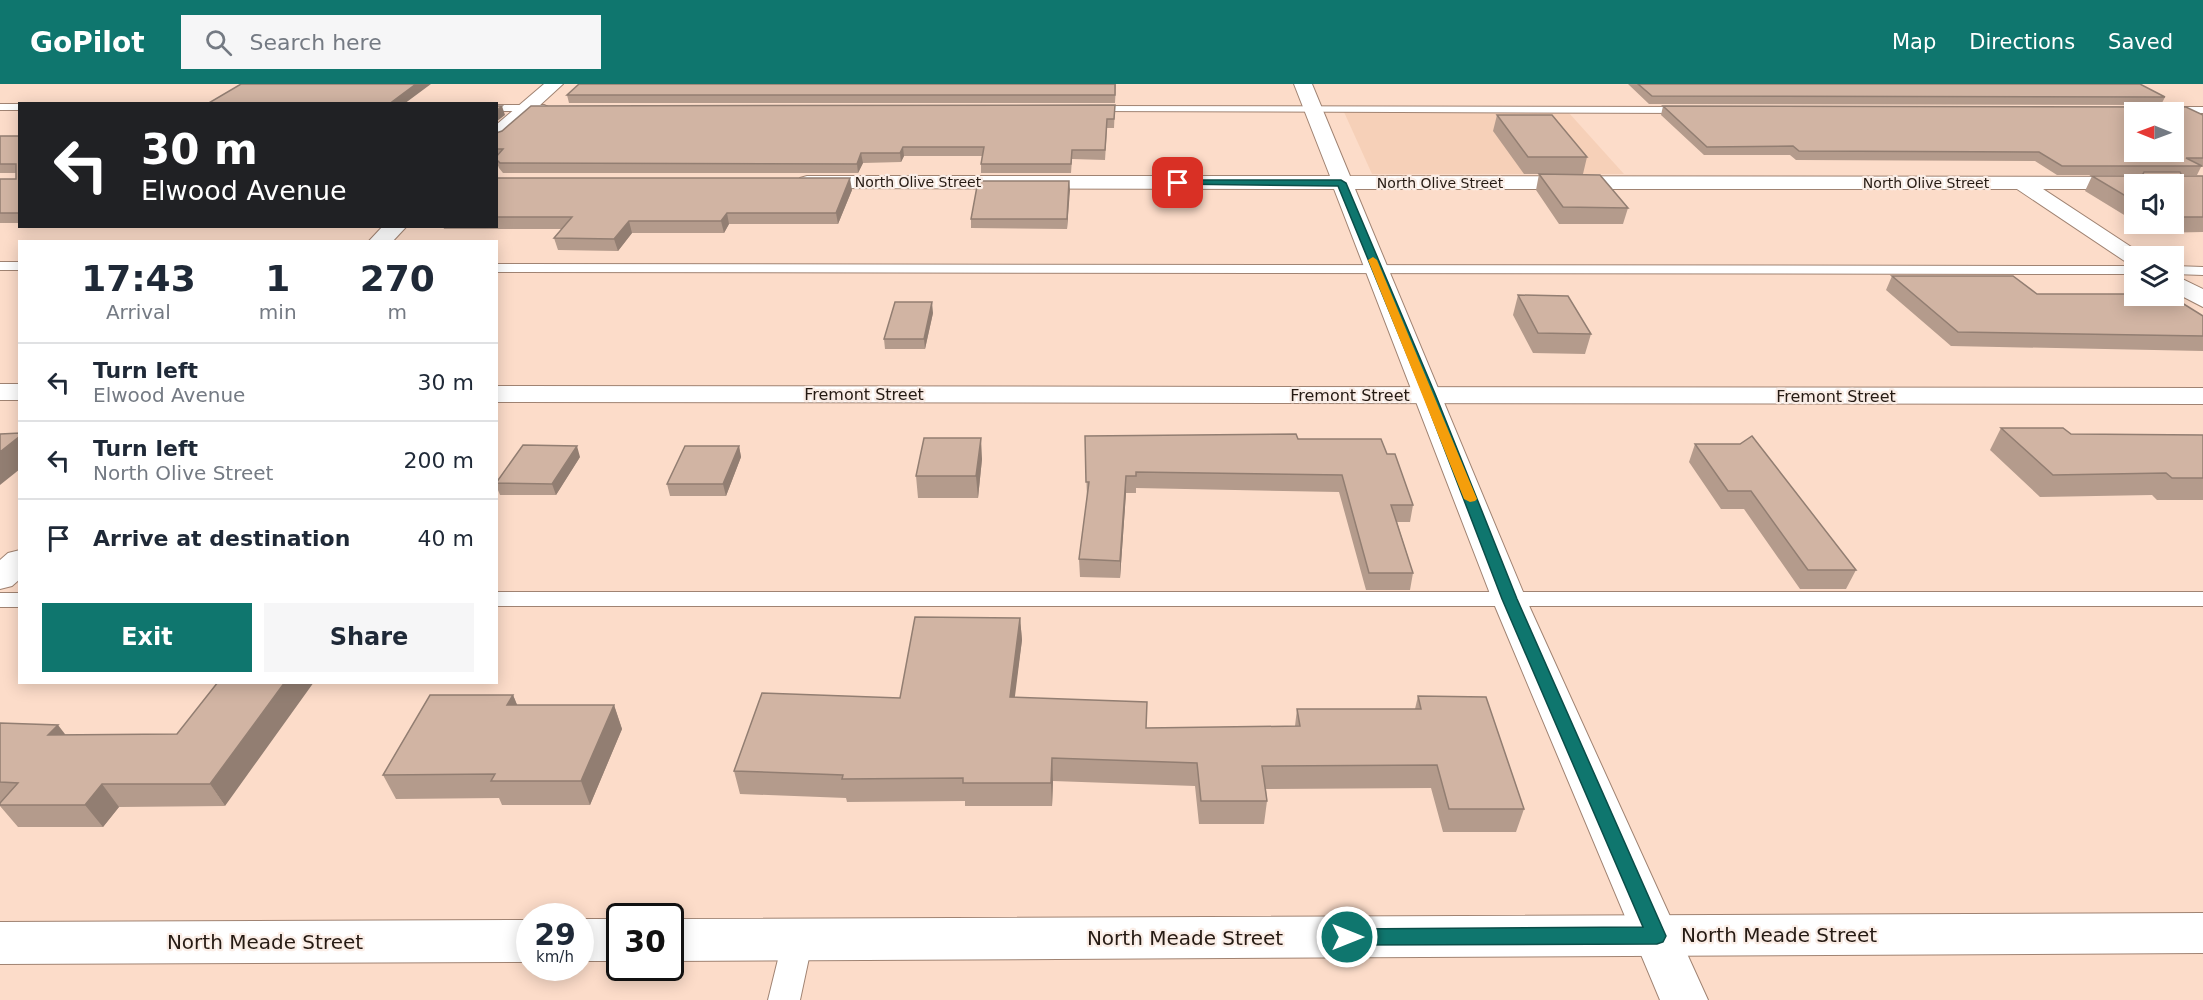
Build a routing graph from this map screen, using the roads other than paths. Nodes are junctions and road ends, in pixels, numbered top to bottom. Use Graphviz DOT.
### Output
graph roads {
  1 [pos="554,84"];
  2 [pos="1304,84"];
  3 [pos="0,107"];
  4 [pos="18,107"];
  5 [pos="498,108"];
  6 [pos="527,108"];
  7 [pos="562,108"];
  8 [pos="1081,108"];
  9 [pos="1312,110"];
  10 [pos="1704,110"];
  11 [pos="2184,110"];
  12 [pos="2203,110"];
  13 [pos="498,133"];
  14 [pos="792,182"];
  15 [pos="1341,183"];
  16 [pos="2021,183"];
  17 [pos="2203,183"];
  18 [pos="394,228"];
  19 [pos="382,240"];
  20 [pos="2124,250"];
  21 [pos="0,266"];
  22 [pos="18,266"];
  23 [pos="498,268"];
  24 [pos="1376,269"];
  25 [pos="2124,270"];
  26 [pos="2184,270"];
  27 [pos="2203,270"];
  28 [pos="2184,288"];
  29 [pos="2203,300"];
  30 [pos="0,392"];
  31 [pos="18,392"];
  32 [pos="498,394"];
  33 [pos="1430,396"];
  34 [pos="2203,396"];
  35 [pos="18,562"];
  36 [pos="0,578"];
  37 [pos="498,599"];
  38 [pos="1509,599"];
  39 [pos="2203,599"];
  40 [pos="0,600"];
  41 [pos="18,600"];
  42 [pos="2203,933"];
  43 [pos="1657,936"];
  44 [pos="798,939"];
  45 [pos="684,940"];
  46 [pos="516,941"];
  47 [pos="0,943"];
  48 [pos="784,1000"];
  49 [pos="1683,1000"];
  1 -- 6 [label="street"];
  2 -- 9 [label="street"];
  3 -- 4 [label="lane"];
  5 -- 6 [label="lane"];
  6 -- 7 [label="lane"];
  6 -- 13 [label="street"];
  8 -- 9 [label="lane"];
  9 -- 10 [label="lane"];
  9 -- 15 [label="street"];
  11 -- 12 [label="lane"];
  14 -- 15 [label="street, North Olive Street"];
  15 -- 16 [label="street, North Olive Street"];
  15 -- 24 [label="street"];
  16 -- 17 [label="street, North Olive Street"];
  16 -- 20 [label="street"];
  18 -- 19 [label="street"];
  21 -- 22 [label="lane"];
  23 -- 24 [label="lane"];
  24 -- 25 [label="lane"];
  24 -- 33 [label="street"];
  26 -- 27 [label="lane"];
  28 -- 29 [label="street"];
  30 -- 31 [label="street"];
  32 -- 33 [label="street, Fremont Street"];
  33 -- 34 [label="street, Fremont Street"];
  33 -- 38 [label="street"];
  35 -- 36 [label="street"];
  37 -- 38 [label="lane"];
  38 -- 39 [label="lane"];
  38 -- 43 [label="street"];
  40 -- 41 [label="lane"];
  42 -- 43 [label="street, North Meade Street"];
  43 -- 44 [label="street, North Meade Street"];
  43 -- 49 [label="street"];
  44 -- 45 [label="street, North Meade Street"];
  44 -- 48 [label="lane"];
  46 -- 47 [label="street, North Meade Street"];
}
